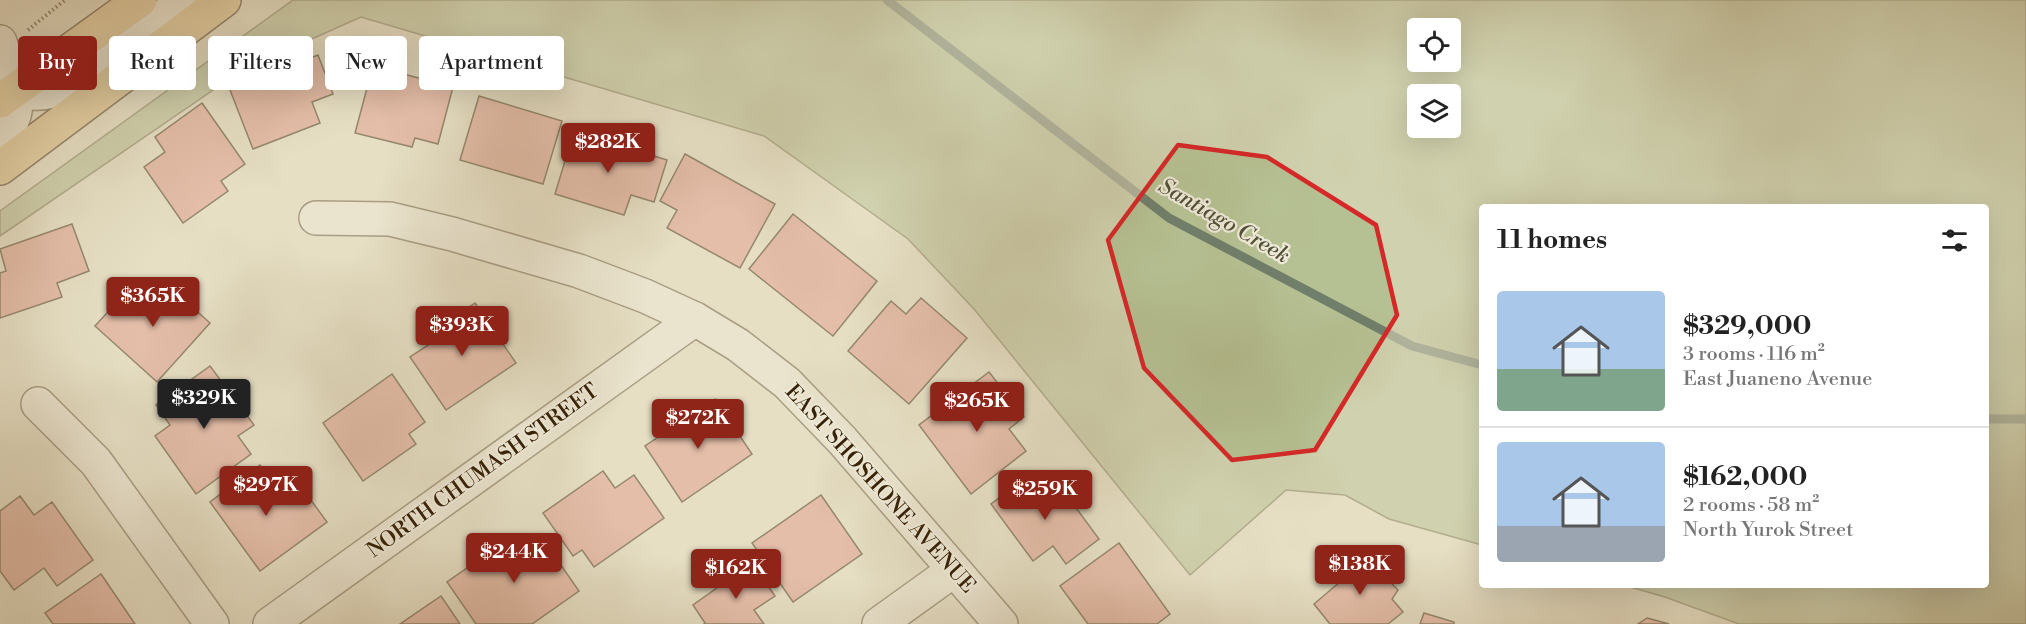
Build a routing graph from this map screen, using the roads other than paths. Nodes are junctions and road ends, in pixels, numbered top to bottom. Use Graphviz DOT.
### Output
graph roads {
  1 [pos="140,0"];
  2 [pos="186,0"];
  3 [pos="224,0"];
  4 [pos="13,37"];
  5 [pos="5,89"];
  6 [pos="0,135"];
  7 [pos="0,168"];
  8 [pos="316,218"];
  9 [pos="695,319"];
  10 [pos="38,404"];
  11 [pos="954,570"];
  12 [pos="212,624"];
  13 [pos="270,624"];
  14 [pos="879,624"];
  15 [pos="1001,624"];
  1 -- 5 [label="main road"];
  2 -- 5 [label="street"];
  3 -- 7 [label="main road"];
  4 -- 5 [label="street"];
  5 -- 6 [label="street"];
  8 -- 9 [label="street, EAST SHOSHONE AVENUE"];
  9 -- 11 [label="street, EAST SHOSHONE AVENUE"];
  9 -- 13 [label="street, NORTH CHUMASH STREET"];
  10 -- 12 [label="street"];
  11 -- 14 [label="street"];
  11 -- 15 [label="street, EAST SHOSHONE AVENUE"];
}
